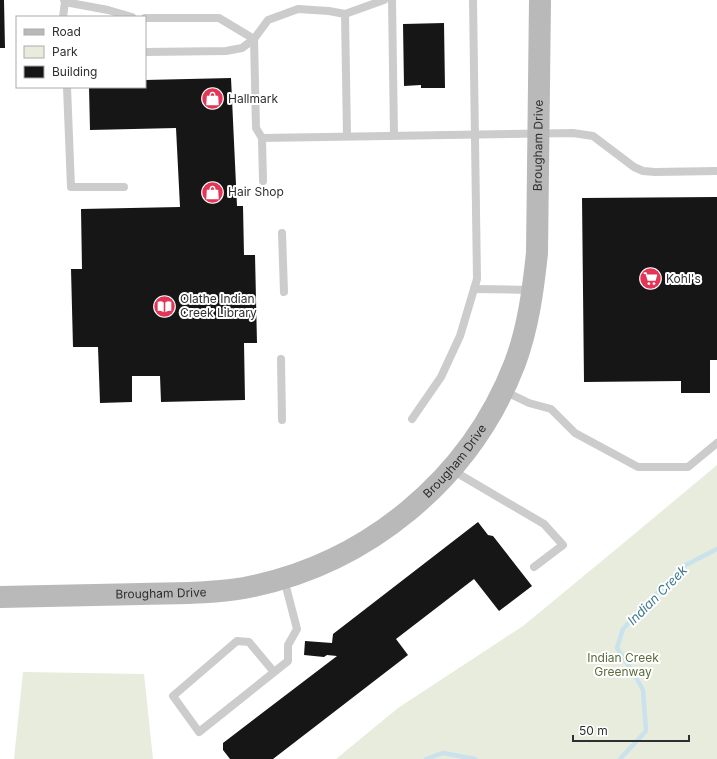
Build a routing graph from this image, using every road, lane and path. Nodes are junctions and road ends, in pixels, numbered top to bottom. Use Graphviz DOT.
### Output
graph roads {
  1 [pos="384,0"];
  2 [pos="392,0"];
  3 [pos="473,0"];
  4 [pos="540,0"];
  5 [pos="65,1"];
  6 [pos="345,14"];
  7 [pos="63,16"];
  8 [pos="129,16"];
  9 [pos="146,18"];
  10 [pos="254,39"];
  11 [pos="146,52"];
  12 [pos="67,88"];
  13 [pos="537,133"];
  14 [pos="475,134"];
  15 [pos="394,135"];
  16 [pos="347,136"];
  17 [pos="262,138"];
  18 [pos="717,172"];
  19 [pos="263,181"];
  20 [pos="124,187"];
  21 [pos="282,233"];
  22 [pos="474,289"];
  23 [pos="534,290"];
  24 [pos="284,292"];
  25 [pos="281,359"];
  26 [pos="503,390"];
  27 [pos="412,418"];
  28 [pos="282,420"];
  29 [pos="717,443"];
  30 [pos="452,470"];
  31 [pos="534,567"];
  32 [pos="284,578"];
  33 [pos="8,596"];
  34 [pos="274,672"];
  1 -- 6 [label="lane"];
  2 -- 15 [label="lane"];
  3 -- 14 [label="lane"];
  4 -- 13 [label="street, Brougham Drive"];
  5 -- 7 [label="lane"];
  5 -- 8 [label="lane"];
  6 -- 10 [label="lane"];
  6 -- 16 [label="lane"];
  9 -- 10 [label="lane"];
  10 -- 11 [label="lane"];
  10 -- 17 [label="lane"];
  12 -- 20 [label="lane"];
  13 -- 14 [label="lane"];
  13 -- 18 [label="lane"];
  13 -- 23 [label="street, Brougham Drive"];
  14 -- 15 [label="lane"];
  14 -- 22 [label="lane"];
  15 -- 16 [label="lane"];
  16 -- 17 [label="lane"];
  17 -- 19 [label="lane"];
  21 -- 24 [label="lane"];
  22 -- 23 [label="lane"];
  22 -- 27 [label="lane"];
  23 -- 26 [label="street, Brougham Drive"];
  25 -- 28 [label="lane"];
  26 -- 29 [label="lane"];
  26 -- 30 [label="street, Brougham Drive"];
  30 -- 31 [label="lane"];
  30 -- 32 [label="street, Brougham Drive"];
  32 -- 33 [label="street, Brougham Drive"];
  32 -- 34 [label="lane"];
  34 -- 34 [label="lane"];
}
